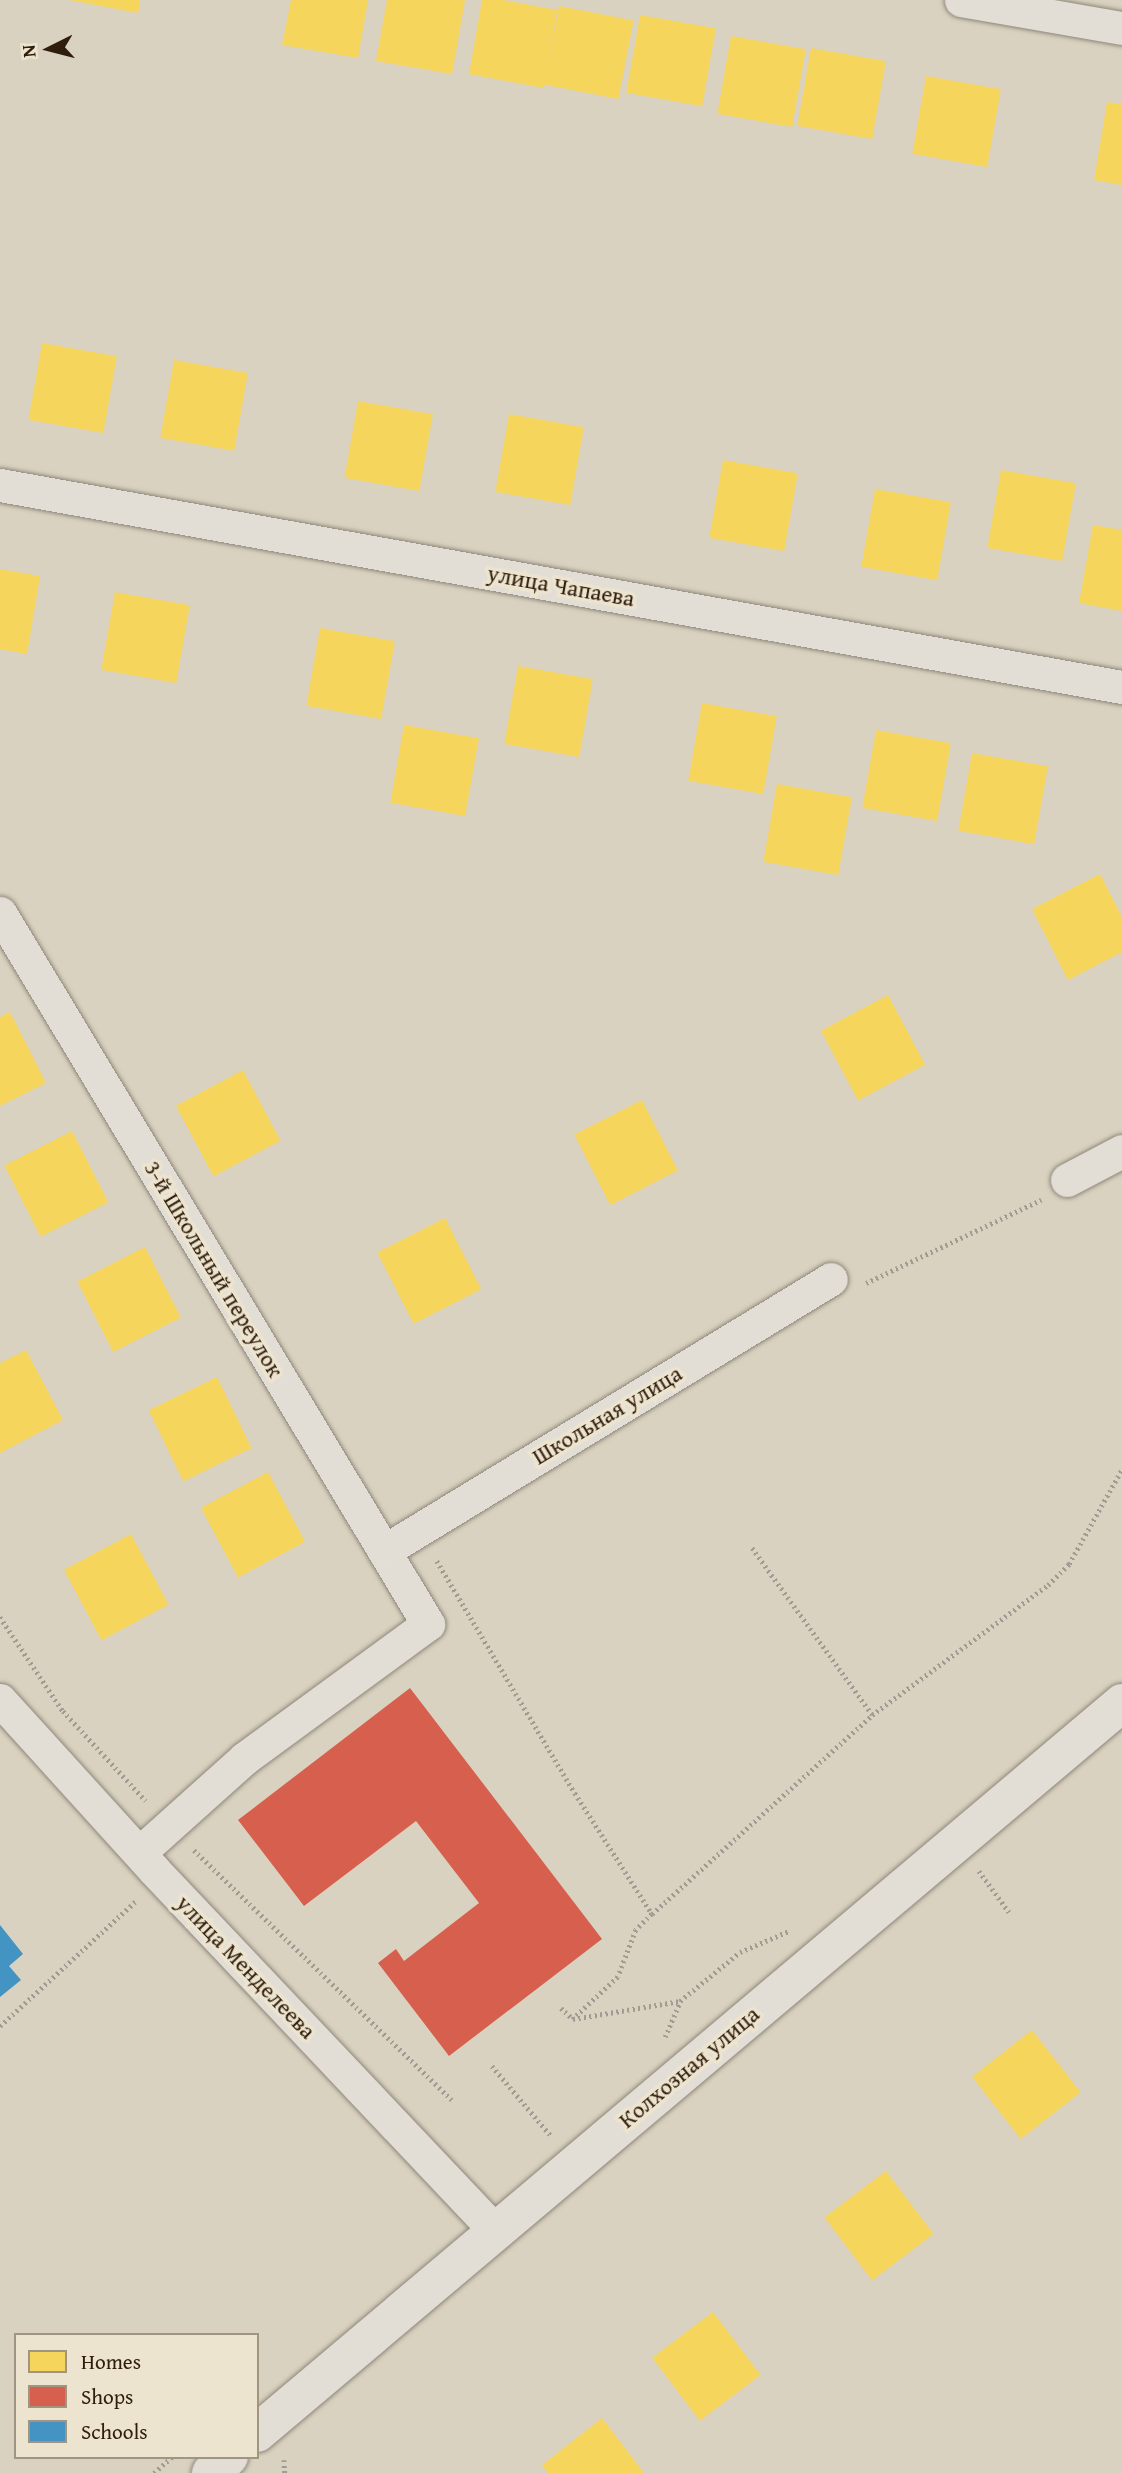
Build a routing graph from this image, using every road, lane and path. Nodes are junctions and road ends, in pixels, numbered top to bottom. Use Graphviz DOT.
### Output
graph roads {
  1 [pos="961,0"];
  2 [pos="1122,28"];
  3 [pos="0,485"];
  4 [pos="1122,687"];
  5 [pos="0,913"];
  6 [pos="1122,1151"];
  7 [pos="1067,1180"];
  8 [pos="831,1279"];
  9 [pos="1122,1469"];
  10 [pos="419,1529"];
  11 [pos="750,1546"];
  12 [pos="384,1550"];
  13 [pos="0,1618"];
  14 [pos="0,1700"];
  15 [pos="1122,1703"];
  16 [pos="872,1715"];
  17 [pos="168,1826"];
  18 [pos="139,1853"];
  19 [pos="161,1878"];
  20 [pos="652,1914"];
  21 [pos="680,2001"];
  22 [pos="561,2008"];
  23 [pos="573,2019"];
  24 [pos="0,2026"];
  25 [pos="492,2066"];
  26 [pos="452,2100"];
  27 [pos="554,2140"];
  28 [pos="494,2230"];
  29 [pos="259,2431"];
  30 [pos="170,2459"];
  31 [pos="227,2459"];
  32 [pos="154,2473"];
  33 [pos="211,2473"];
  1 -- 2 [label="street"];
  3 -- 4 [label="street, улица Чапаева"];
  5 -- 12 [label="street, 3-й Школьный переулок"];
  6 -- 7 [label="street"];
  7 -- 8 [label="path"];
  8 -- 10 [label="street, Школьная улица"];
  9 -- 16 [label="path"];
  10 -- 12 [label="street, Школьная улица"];
  10 -- 20 [label="path"];
  11 -- 16 [label="path"];
  12 -- 17 [label="street, 3-й Школьный переулок"];
  13 -- 17 [label="path"];
  14 -- 18 [label="street, улица Менделеева"];
  15 -- 28 [label="main road, Колхозная улица"];
  16 -- 20 [label="path"];
  17 -- 18 [label="street"];
  17 -- 26 [label="path"];
  18 -- 19 [label="street, улица Менделеева"];
  19 -- 24 [label="path"];
  19 -- 28 [label="street, улица Менделеева"];
  20 -- 23 [label="path"];
  21 -- 23 [label="path"];
  22 -- 23 [label="path"];
  25 -- 27 [label="path"];
  28 -- 29 [label="main road, Колхозная улица"];
  30 -- 32 [label="path"];
  31 -- 33 [label="main road"];
}
